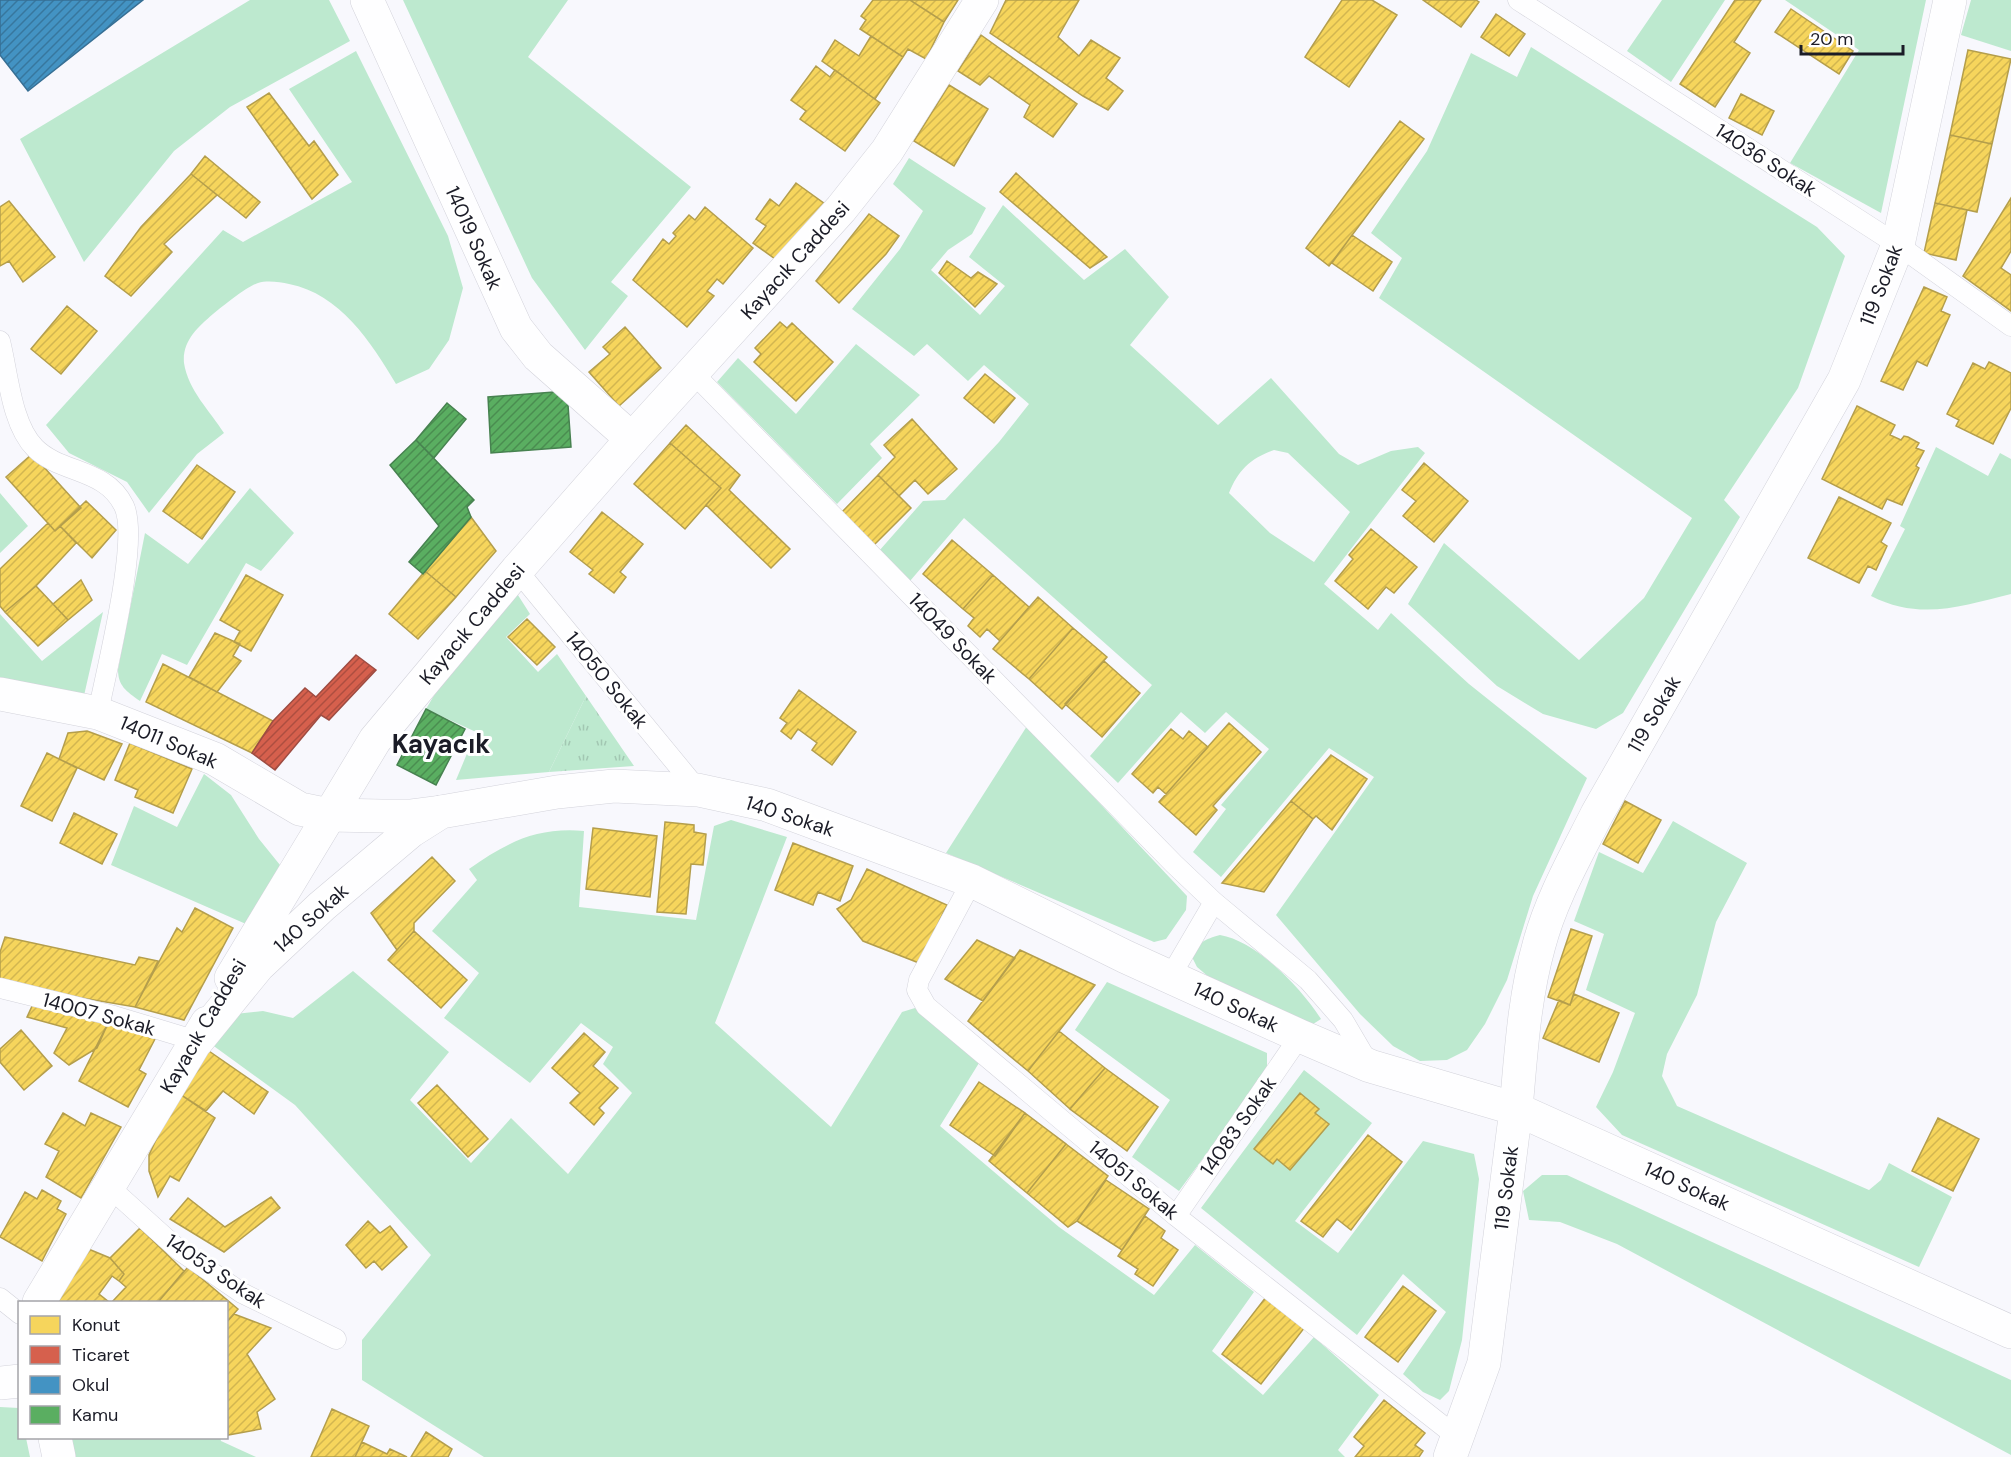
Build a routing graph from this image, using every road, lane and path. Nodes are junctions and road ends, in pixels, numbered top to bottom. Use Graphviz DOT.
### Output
graph roads {
  1 [pos="367,0"];
  2 [pos="982,0"];
  3 [pos="1518,0"];
  4 [pos="1950,0"];
  5 [pos="1898,245"];
  6 [pos="2011,326"];
  7 [pos="0,340"];
  8 [pos="693,373"];
  9 [pos="632,439"];
  10 [pos="517,570"];
  11 [pos="0,694"];
  12 [pos="98,713"];
  13 [pos="698,790"];
  14 [pos="441,812"];
  15 [pos="329,815"];
  16 [pos="972,881"];
  17 [pos="1214,902"];
  18 [pos="1170,977"];
  19 [pos="0,988"];
  20 [pos="1300,1036"];
  21 [pos="197,1041"];
  22 [pos="1370,1066"];
  23 [pos="1516,1109"];
  24 [pos="108,1185"];
  25 [pos="1176,1216"];
  26 [pos="0,1298"];
  27 [pos="40,1301"];
  28 [pos="18,1312"];
  29 [pos="2011,1332"];
  30 [pos="336,1339"];
  31 [pos="18,1381"];
  32 [pos="0,1383"];
  33 [pos="55,1439"];
  34 [pos="1453,1447"];
  35 [pos="58,1457"];
  1 -- 9 [label="street, 14019 Sokak"];
  2 -- 8 [label="street, Kayacık Caddesi"];
  3 -- 5 [label="lane, 14036 Sokak"];
  4 -- 5 [label="street, 119 Sokak"];
  5 -- 6 [label="lane, 14036 Sokak"];
  5 -- 23 [label="street, 119 Sokak"];
  7 -- 12 [label="lane"];
  8 -- 9 [label="street, Kayacık Caddesi"];
  8 -- 17 [label="lane, 14049 Sokak"];
  9 -- 10 [label="street, Kayacık Caddesi"];
  10 -- 13 [label="lane, 14050 Sokak"];
  10 -- 15 [label="street, Kayacık Caddesi"];
  11 -- 12 [label="street, 14011 Sokak"];
  12 -- 15 [label="street, 14011 Sokak"];
  13 -- 14 [label="street, 140 Sokak"];
  13 -- 16 [label="street, 140 Sokak"];
  14 -- 15 [label="street, 140 Sokak"];
  14 -- 21 [label="street, 140 Sokak"];
  15 -- 21 [label="street, Kayacık Caddesi"];
  16 -- 18 [label="street, 140 Sokak"];
  16 -- 25 [label="lane, 14051 Sokak"];
  17 -- 18 [label="lane"];
  17 -- 22 [label="lane, 14049 Sokak"];
  18 -- 20 [label="street, 140 Sokak"];
  19 -- 21 [label="lane, 14007 Sokak"];
  20 -- 22 [label="street, 140 Sokak"];
  20 -- 25 [label="lane, 14083 Sokak"];
  21 -- 24 [label="street, Kayacık Caddesi"];
  22 -- 23 [label="street, 140 Sokak"];
  23 -- 29 [label="street, 140 Sokak"];
  23 -- 34 [label="street, 119 Sokak"];
  24 -- 27 [label="street, Kayacık Caddesi"];
  24 -- 30 [label="lane, 14053 Sokak"];
  25 -- 34 [label="lane, 14051 Sokak"];
  26 -- 28 [label="lane"];
  31 -- 32 [label="street"];
  33 -- 35 [label="street"];
}
